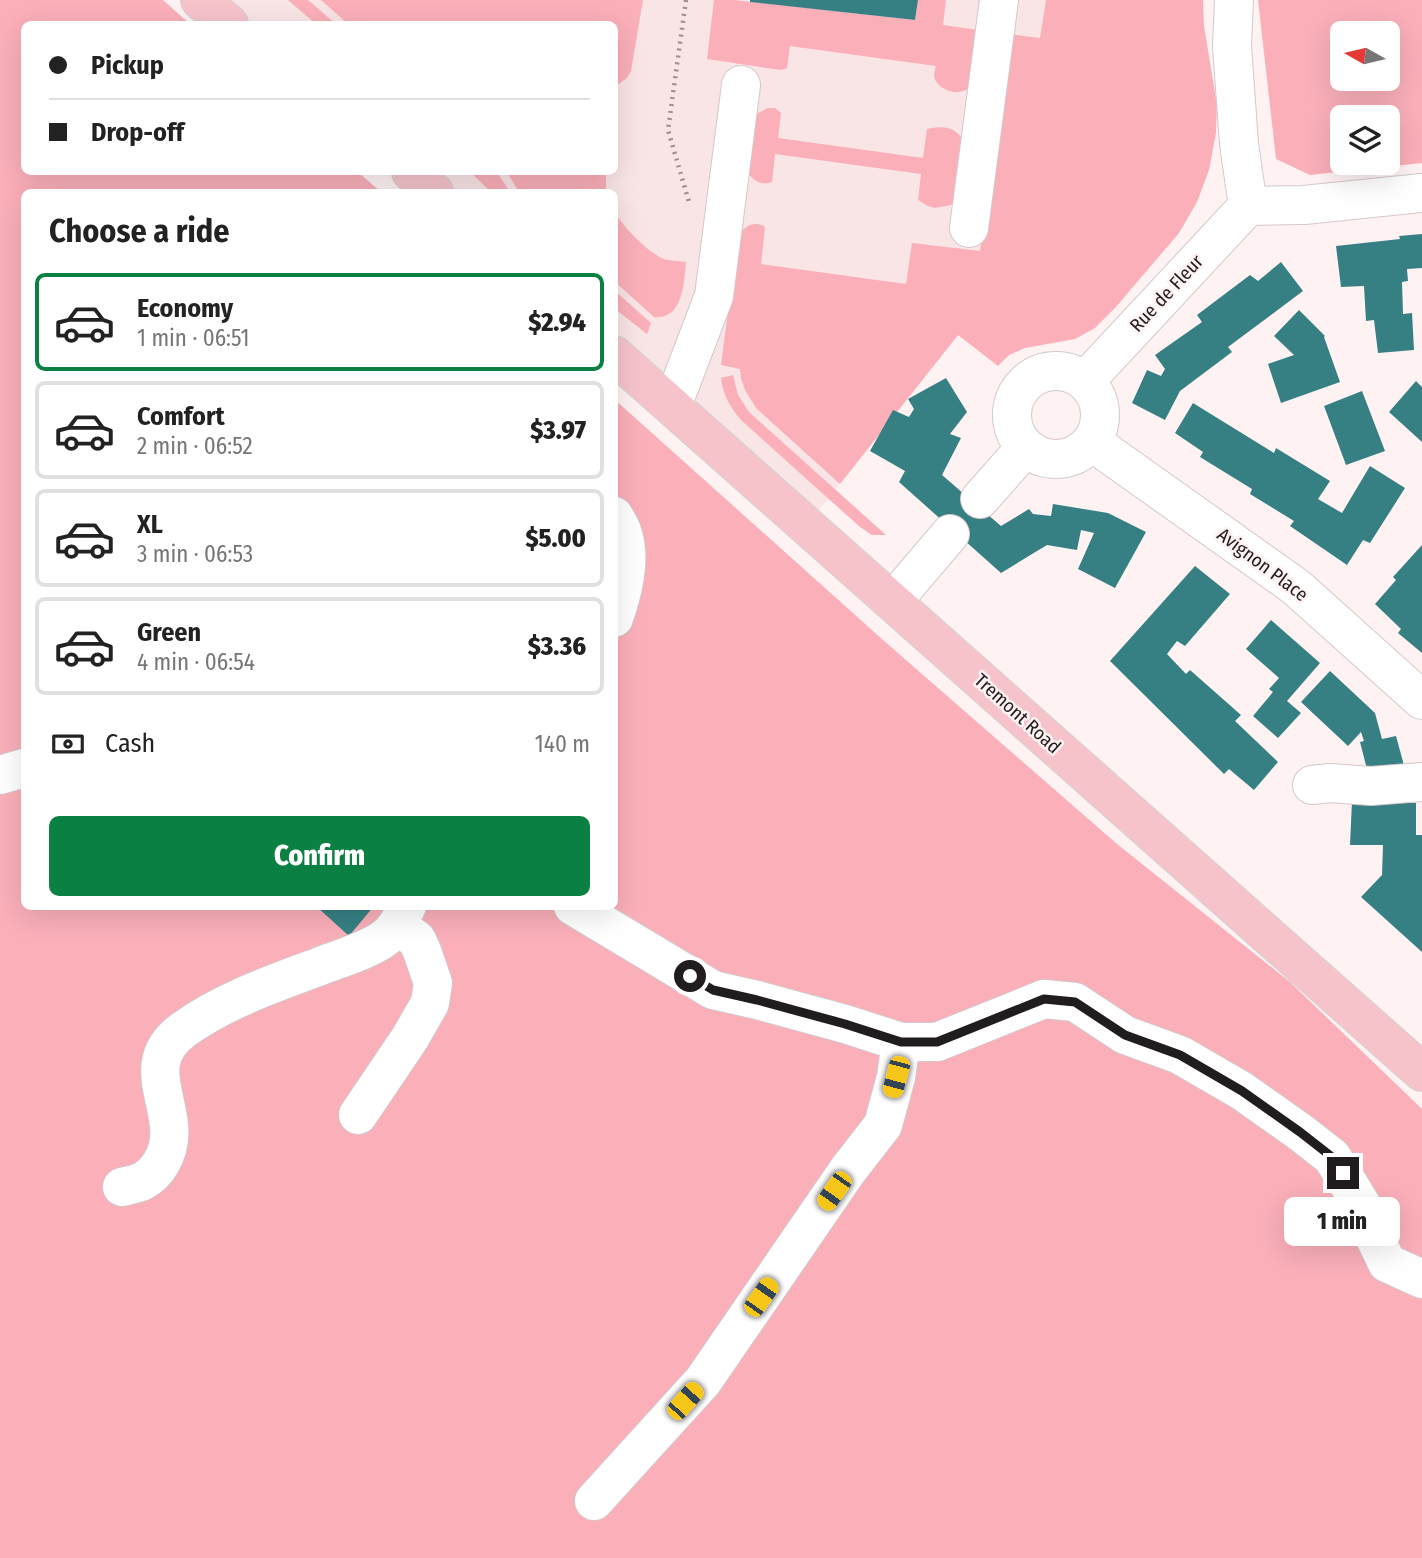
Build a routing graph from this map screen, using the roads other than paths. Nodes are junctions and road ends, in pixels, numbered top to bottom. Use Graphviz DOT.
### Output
graph roads {
  1 [pos="200,0"];
  2 [pos="218,0"];
  3 [pos="235,0"];
  4 [pos="999,0"];
  5 [pos="1234,0"];
  6 [pos="225,21"];
  7 [pos="242,21"];
  8 [pos="252,21"];
  9 [pos="741,85"];
  10 [pos="414,175"];
  11 [pos="430,189"];
  12 [pos="1422,193"];
  13 [pos="1248,206"];
  14 [pos="969,228"];
  15 [pos="618,359"];
  16 [pos="1085,381"];
  17 [pos="672,406"];
  18 [pos="1092,442"];
  19 [pos="1025,448"];
  20 [pos="980,499"];
  21 [pos="618,524"];
  22 [pos="950,534"];
  23 [pos="892,601"];
  24 [pos="618,606"];
  25 [pos="1422,700"];
  26 [pos="21,769"];
  27 [pos="0,775"];
  28 [pos="1422,782"];
  29 [pos="1312,785"];
  30 [pos="580,910"];
  31 [pos="402,916"];
  32 [pos="901,1042"];
  33 [pos="1422,1072"];
  34 [pos="358,1115"];
  35 [pos="122,1187"];
  36 [pos="1422,1279"];
  37 [pos="594,1502"];
  1 -- 6 [label="main road"];
  2 -- 7 [label="main road"];
  3 -- 8 [label="main road"];
  4 -- 14 [label="street"];
  5 -- 13 [label="street"];
  9 -- 17 [label="street"];
  10 -- 11 [label="main road"];
  12 -- 13 [label="street"];
  13 -- 16 [label="street, Rue de Fleur"];
  15 -- 17 [label="main road, Tremont Road"];
  16 -- 18 [label="street"];
  16 -- 19 [label="street"];
  17 -- 23 [label="main road, Tremont Road"];
  18 -- 19 [label="street"];
  18 -- 25 [label="street, Avignon Place"];
  19 -- 20 [label="street"];
  21 -- 24 [label="street"];
  22 -- 23 [label="street"];
  23 -- 33 [label="main road, Tremont Road"];
  26 -- 27 [label="street"];
  28 -- 29 [label="street"];
  30 -- 32 [label="street"];
  31 -- 34 [label="street"];
  31 -- 35 [label="street"];
  32 -- 36 [label="street"];
  32 -- 37 [label="street"];
}
